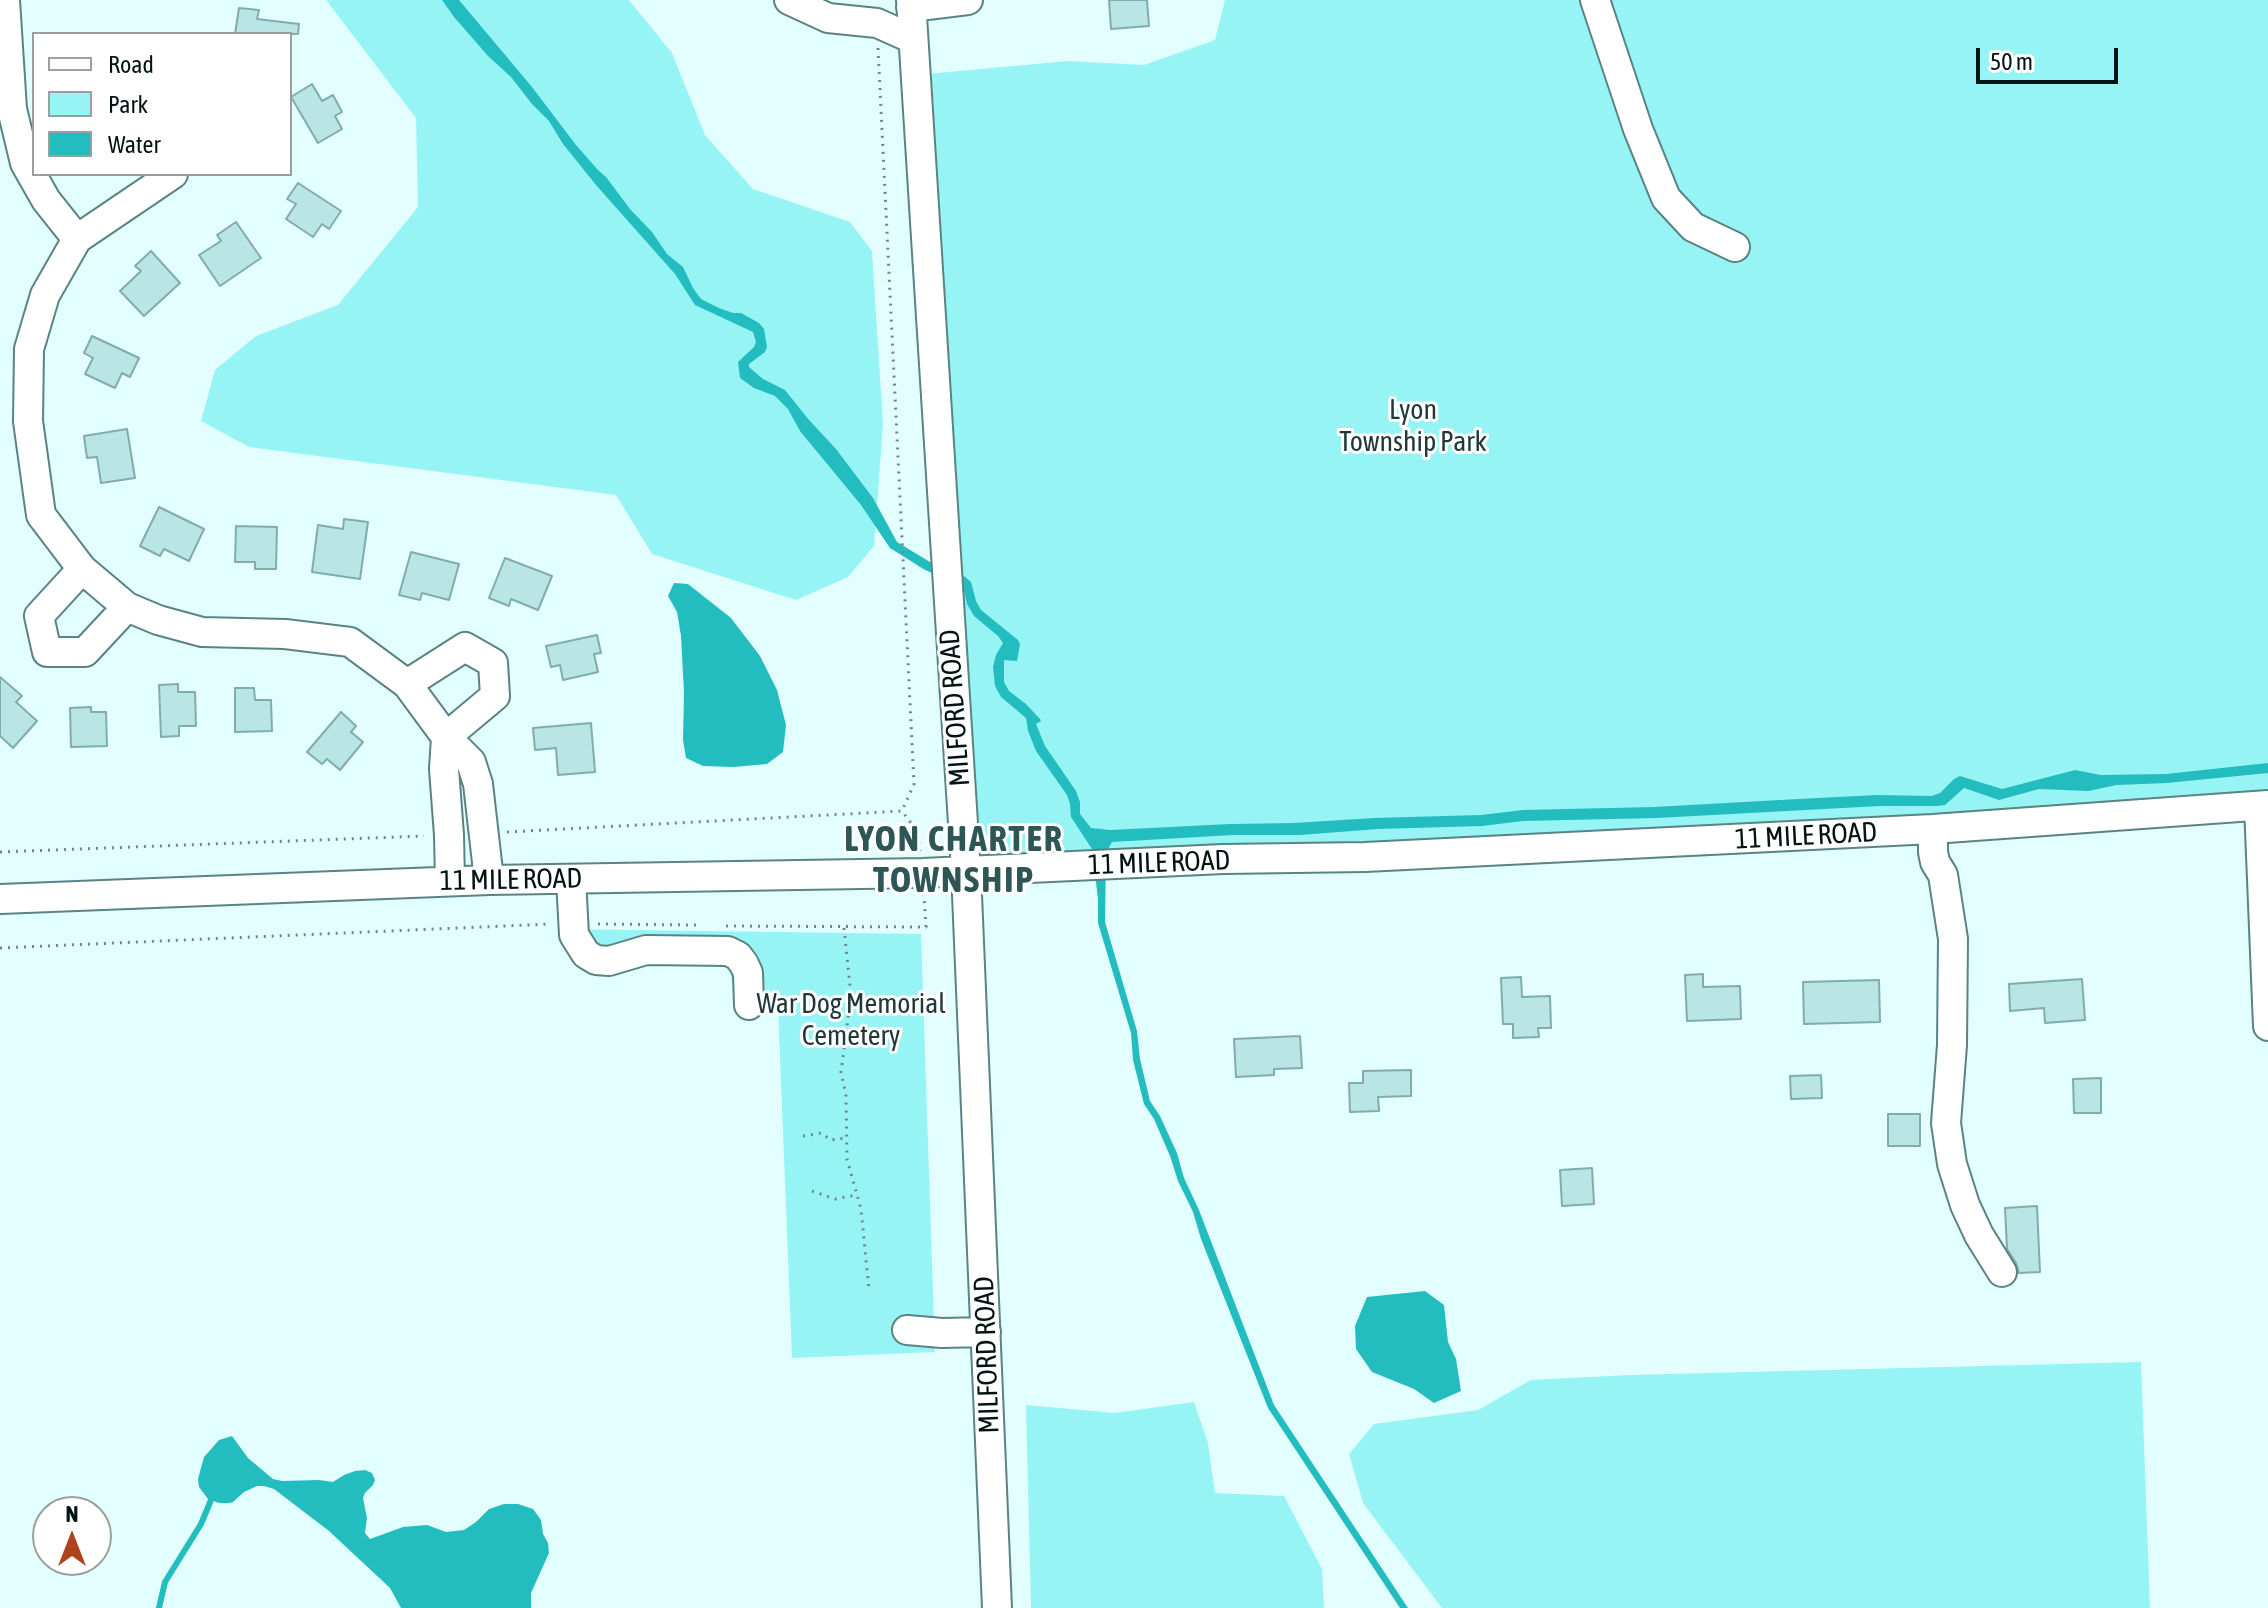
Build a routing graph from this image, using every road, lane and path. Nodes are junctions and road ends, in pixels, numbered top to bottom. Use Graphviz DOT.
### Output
graph roads {
  1 [pos="5,0"];
  2 [pos="789,0"];
  3 [pos="968,0"];
  4 [pos="1595,0"];
  5 [pos="911,4"];
  6 [pos="877,23"];
  7 [pos="913,39"];
  8 [pos="32,175"];
  9 [pos="32,176"];
  10 [pos="170,176"];
  11 [pos="77,239"];
  12 [pos="1735,247"];
  13 [pos="82,569"];
  14 [pos="127,607"];
  15 [pos="407,684"];
  16 [pos="446,737"];
  17 [pos="2263,805"];
  18 [pos="902,811"];
  19 [pos="1933,829"];
  20 [pos="966,871"];
  21 [pos="571,879"];
  22 [pos="489,880"];
  23 [pos="450,881"];
  24 [pos="0,899"];
  25 [pos="844,928"];
  26 [pos="749,1005"];
  27 [pos="2268,1026"];
  28 [pos="803,1136"];
  29 [pos="847,1138"];
  30 [pos="812,1191"];
  31 [pos="856,1195"];
  32 [pos="2002,1272"];
  33 [pos="869,1290"];
  34 [pos="907,1330"];
  35 [pos="986,1332"];
  36 [pos="997,1608"];
  1 -- 8 [label="street"];
  2 -- 6 [label="street"];
  3 -- 5 [label="street"];
  4 -- 12 [label="street"];
  5 -- 7 [label="street, MILFORD ROAD"];
  6 -- 7 [label="street"];
  6 -- 18 [label="path"];
  7 -- 20 [label="street, MILFORD ROAD"];
  9 -- 11 [label="street"];
  10 -- 11 [label="street"];
  11 -- 13 [label="street"];
  13 -- 14 [label="street"];
  13 -- 14 [label="street"];
  14 -- 15 [label="street"];
  15 -- 16 [label="street"];
  15 -- 16 [label="street"];
  16 -- 22 [label="street"];
  16 -- 23 [label="street"];
  17 -- 19 [label="street, 11 MILE ROAD"];
  17 -- 27 [label="street"];
  19 -- 20 [label="street, 11 MILE ROAD"];
  19 -- 32 [label="street"];
  20 -- 21 [label="street, 11 MILE ROAD"];
  20 -- 35 [label="street, MILFORD ROAD"];
  21 -- 22 [label="street, 11 MILE ROAD"];
  21 -- 26 [label="street"];
  22 -- 23 [label="street, 11 MILE ROAD"];
  23 -- 24 [label="street, 11 MILE ROAD"];
  25 -- 29 [label="path"];
  28 -- 29 [label="path"];
  29 -- 31 [label="path"];
  30 -- 31 [label="path"];
  31 -- 33 [label="path"];
  34 -- 35 [label="street"];
  35 -- 36 [label="street, MILFORD ROAD"];
}
